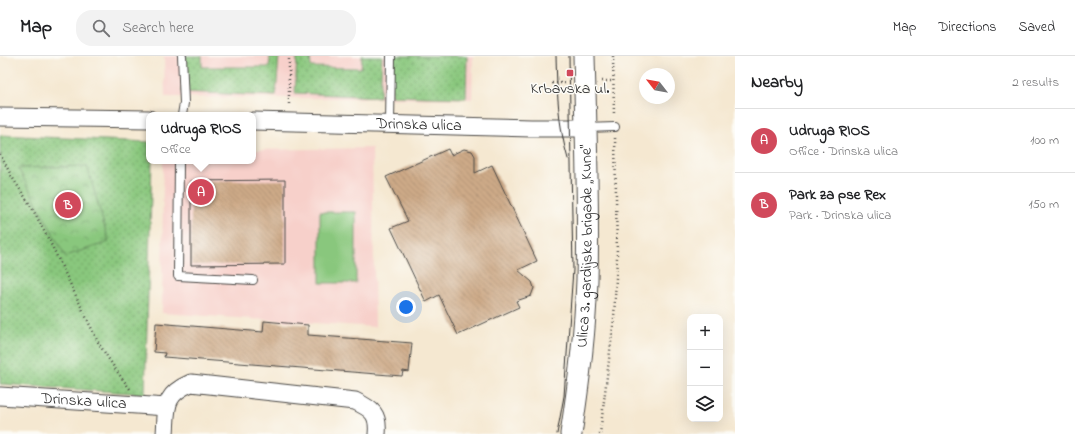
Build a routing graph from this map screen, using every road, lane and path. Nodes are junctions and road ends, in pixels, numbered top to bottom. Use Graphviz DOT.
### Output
graph roads {
  1 [pos="182,56"];
  2 [pos="289,56"];
  3 [pos="390,56"];
  4 [pos="584,56"];
  5 [pos="612,56"];
  6 [pos="289,104"];
  7 [pos="182,112"];
  8 [pos="0,117"];
  9 [pos="146,119"];
  10 [pos="256,121"];
  11 [pos="390,124"];
  12 [pos="615,127"];
  13 [pos="585,128"];
  14 [pos="0,154"];
  15 [pos="179,164"];
  16 [pos="252,280"];
  17 [pos="0,396"];
  18 [pos="144,406"];
  19 [pos="167,407"];
  20 [pos="165,434"];
  21 [pos="378,434"];
  22 [pos="571,434"];
  23 [pos="600,434"];
  1 -- 7 [label="lane"];
  2 -- 6 [label="path"];
  3 -- 11 [label="lane"];
  4 -- 13 [label="street, Ulica 3. gardijske brigade „Kune“"];
  5 -- 12 [label="path"];
  8 -- 9 [label="street"];
  10 -- 11 [label="street, Drinska ulica"];
  11 -- 13 [label="street, Drinska ulica"];
  12 -- 13 [label="lane"];
  12 -- 23 [label="path"];
  13 -- 22 [label="street, Ulica 3. gardijske brigade „Kune“"];
  14 -- 18 [label="path"];
  15 -- 16 [label="lane"];
  17 -- 18 [label="street, Drinska ulica"];
  18 -- 19 [label="street, Drinska ulica"];
  19 -- 20 [label="street"];
  19 -- 21 [label="street"];
}
